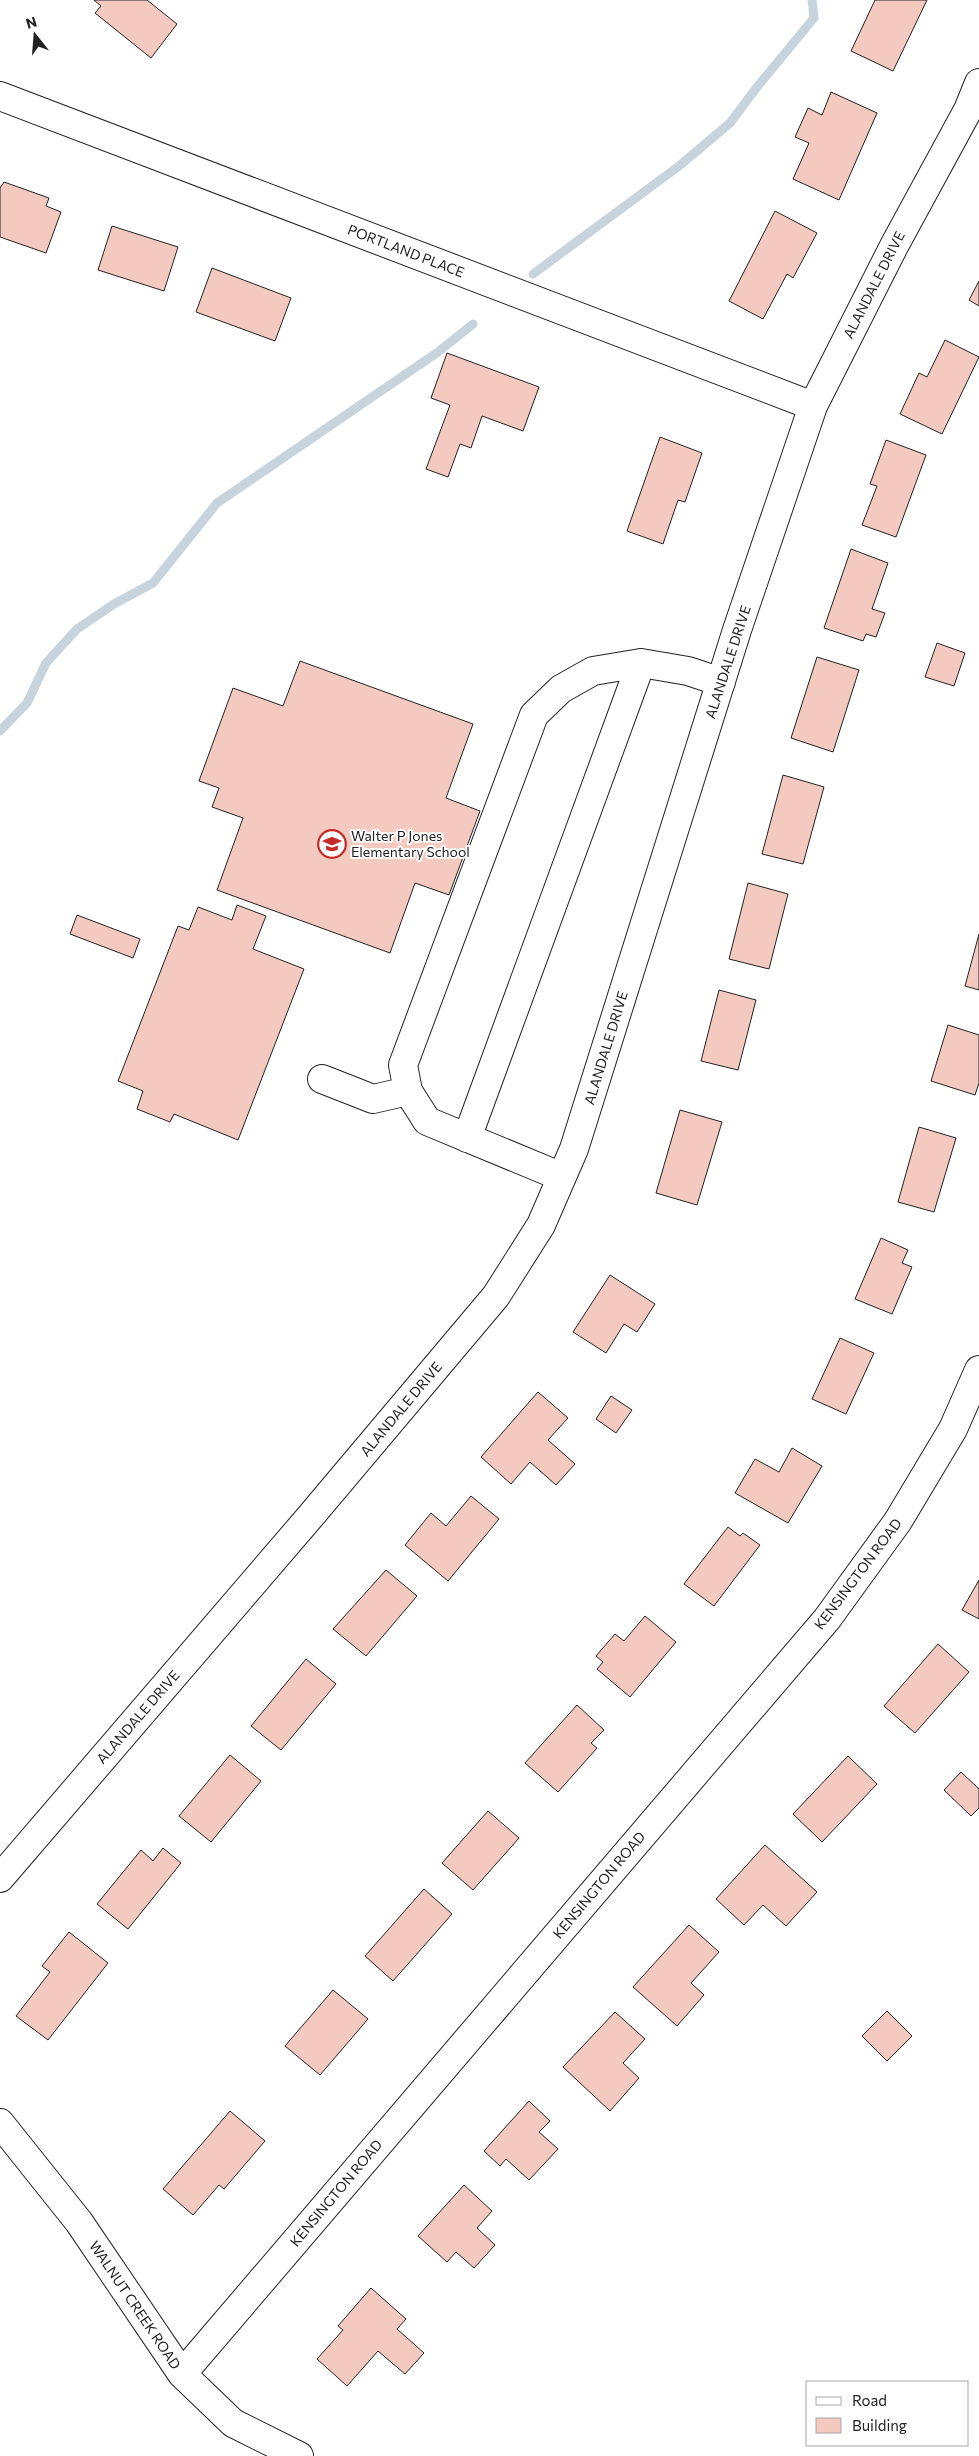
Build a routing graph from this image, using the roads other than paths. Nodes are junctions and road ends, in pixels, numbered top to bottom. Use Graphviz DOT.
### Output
graph roads {
  1 [pos="979,83"];
  2 [pos="0,96"];
  3 [pos="974,112"];
  4 [pos="813,406"];
  5 [pos="641,663"];
  6 [pos="721,682"];
  7 [pos="322,1079"];
  8 [pos="408,1091"];
  9 [pos="467,1138"];
  10 [pos="562,1177"];
  11 [pos="979,1370"];
  12 [pos="0,1878"];
  13 [pos="0,2123"];
  14 [pos="182,2374"];
  15 [pos="298,2456"];
  1 -- 3 [label="street, ALANDALE DRIVE"];
  2 -- 4 [label="street, PORTLAND PLACE"];
  3 -- 4 [label="street, ALANDALE DRIVE"];
  4 -- 6 [label="street, ALANDALE DRIVE"];
  5 -- 6 [label="street"];
  5 -- 8 [label="street"];
  5 -- 9 [label="street"];
  6 -- 10 [label="street, ALANDALE DRIVE"];
  7 -- 8 [label="street"];
  8 -- 9 [label="street"];
  9 -- 10 [label="street"];
  10 -- 12 [label="street, ALANDALE DRIVE"];
  11 -- 14 [label="street, KENSINGTON ROAD"];
  13 -- 14 [label="street, WALNUT CREEK ROAD"];
  14 -- 15 [label="street, WALNUT CREEK ROAD"];
}
